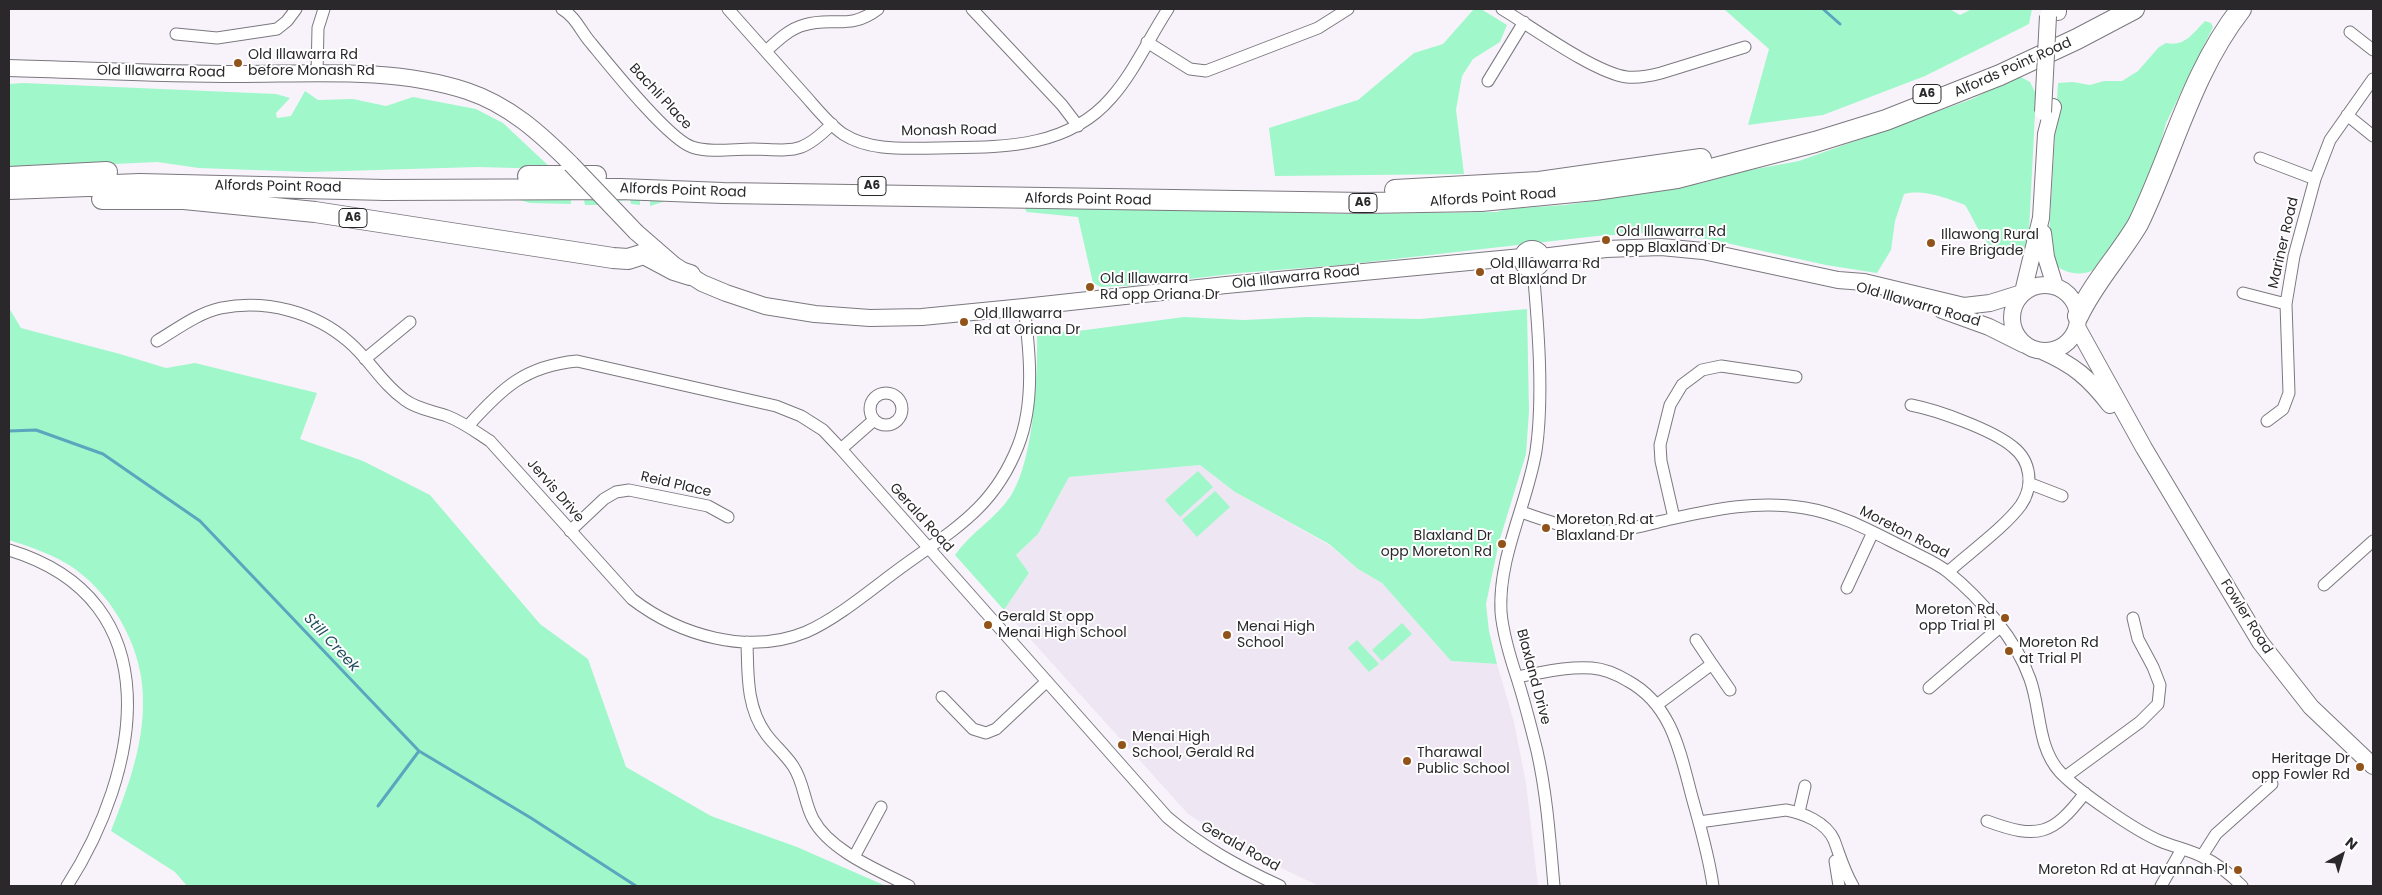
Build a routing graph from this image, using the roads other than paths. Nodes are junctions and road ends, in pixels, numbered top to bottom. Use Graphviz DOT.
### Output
graph roads {
  1 [pos="296,9"];
  2 [pos="324,9"];
  3 [pos="562,9"];
  4 [pos="728,9"];
  5 [pos="878,9"];
  6 [pos="972,9"];
  7 [pos="1348,9"];
  8 [pos="1502,9"];
  9 [pos="2113,9"];
  10 [pos="2134,9"];
  11 [pos="2241,9"];
  12 [pos="1165,10"];
  13 [pos="2052,11"];
  14 [pos="1524,22"];
  15 [pos="2350,32"];
  16 [pos="176,34"];
  17 [pos="1147,42"];
  18 [pos="1745,47"];
  19 [pos="2373,50"];
  20 [pos="766,51"];
  21 [pos="9,68"];
  22 [pos="317,74"];
  23 [pos="2373,79"];
  24 [pos="1488,82"];
  25 [pos="2347,115"];
  26 [pos="832,124"];
  27 [pos="1078,126"];
  28 [pos="2373,136"];
  29 [pos="2260,158"];
  30 [pos="9,177"];
  31 [pos="2315,179"];
  32 [pos="9,189"];
  33 [pos="9,200"];
  34 [pos="2041,218"];
  35 [pos="1532,261"];
  36 [pos="690,275"];
  37 [pos="1838,280"];
  38 [pos="2055,286"];
  39 [pos="2023,293"];
  40 [pos="2243,293"];
  41 [pos="2286,304"];
  42 [pos="1024,307"];
  43 [pos="410,322"];
  44 [pos="2078,322"];
  45 [pos="157,341"];
  46 [pos="2025,345"];
  47 [pos="2042,351"];
  48 [pos="365,359"];
  49 [pos="1796,377"];
  50 [pos="1911,405"];
  51 [pos="874,420"];
  52 [pos="2268,421"];
  53 [pos="468,426"];
  54 [pos="2144,448"];
  55 [pos="840,449"];
  56 [pos="2030,484"];
  57 [pos="2062,496"];
  58 [pos="1521,512"];
  59 [pos="728,517"];
  60 [pos="1674,518"];
  61 [pos="570,531"];
  62 [pos="1873,532"];
  63 [pos="2373,540"];
  64 [pos="928,548"];
  65 [pos="9,550"];
  66 [pos="1948,572"];
  67 [pos="2324,585"];
  68 [pos="1847,588"];
  69 [pos="2133,618"];
  70 [pos="2000,627"];
  71 [pos="1696,640"];
  72 [pos="747,642"];
  73 [pos="1712,664"];
  74 [pos="1517,677"];
  75 [pos="1046,682"];
  76 [pos="1929,688"];
  77 [pos="1730,690"];
  78 [pos="942,697"];
  79 [pos="1658,704"];
  80 [pos="2373,766"];
  81 [pos="2065,777"];
  82 [pos="2272,784"];
  83 [pos="1805,786"];
  84 [pos="2085,793"];
  85 [pos="880,807"];
  86 [pos="1799,812"];
  87 [pos="1987,821"];
  88 [pos="1699,822"];
  89 [pos="1836,849"];
  90 [pos="2182,849"];
  91 [pos="854,856"];
  92 [pos="2202,856"];
  93 [pos="66,886"];
  94 [pos="909,886"];
  95 [pos="1280,886"];
  96 [pos="1554,886"];
  97 [pos="1713,886"];
  98 [pos="1839,886"];
  99 [pos="1853,886"];
  100 [pos="2161,886"];
  101 [pos="2242,886"];
  1 -- 16 [label="street"];
  2 -- 22 [label="street"];
  3 -- 26 [label="street, Bachli Place"];
  4 -- 20 [label="street, Monash Road"];
  5 -- 20 [label="street"];
  6 -- 27 [label="street"];
  7 -- 17 [label="street"];
  8 -- 14 [label="street"];
  9 -- 30 [label="highway, Alfords Point Road / A6"];
  10 -- 32 [label="highway, Alfords Point Road / A6"];
  11 -- 44 [label="highway"];
  12 -- 17 [label="street, Monash Road"];
  13 -- 34 [label="street"];
  14 -- 18 [label="street"];
  14 -- 24 [label="street"];
  15 -- 19 [label="street"];
  17 -- 27 [label="street, Monash Road"];
  20 -- 26 [label="street, Monash Road"];
  21 -- 22 [label="street, Old Illawarra Road"];
  22 -- 36 [label="street, Old Illawarra Road, bridge"];
  23 -- 25 [label="street, Mariner Road"];
  25 -- 28 [label="street"];
  25 -- 31 [label="street, Mariner Road"];
  26 -- 27 [label="street, Monash Road"];
  29 -- 31 [label="street"];
  31 -- 41 [label="street, Mariner Road"];
  33 -- 36 [label="highway, A6"];
  34 -- 38 [label="street"];
  34 -- 39 [label="street"];
  35 -- 37 [label="street, Old Illawarra Road"];
  35 -- 42 [label="street, Old Illawarra Road"];
  35 -- 58 [label="street, Blaxland Drive"];
  36 -- 42 [label="street, Old Illawarra Road"];
  37 -- 39 [label="street, Old Illawarra Road"];
  37 -- 46 [label="street, Old Illawarra Road"];
  38 -- 39 [label="street"];
  38 -- 44 [label="street"];
  39 -- 46 [label="street"];
  40 -- 41 [label="street"];
  41 -- 52 [label="street, Mariner Road"];
  42 -- 64 [label="street, Jervis Drive"];
  43 -- 48 [label="street"];
  44 -- 47 [label="street"];
  44 -- 54 [label="street, Fowler Road"];
  45 -- 48 [label="street, Jervis Drive"];
  46 -- 47 [label="street"];
  47 -- 54 [label="street, Fowler Road"];
  48 -- 53 [label="street, Jervis Drive"];
  49 -- 60 [label="street"];
  50 -- 56 [label="street"];
  51 -- 55 [label="street"];
  53 -- 55 [label="street, Gerald Road"];
  53 -- 61 [label="street, Jervis Drive"];
  54 -- 80 [label="street, Fowler Road"];
  55 -- 64 [label="street, Gerald Road"];
  56 -- 57 [label="street"];
  56 -- 66 [label="street"];
  58 -- 60 [label="street, Moreton Road"];
  58 -- 74 [label="street, Blaxland Drive"];
  59 -- 61 [label="street, Reid Place"];
  60 -- 62 [label="street, Moreton Road"];
  61 -- 72 [label="street, Jervis Drive"];
  62 -- 66 [label="street, Moreton Road"];
  62 -- 68 [label="street"];
  63 -- 67 [label="street"];
  64 -- 72 [label="street, Jervis Drive"];
  64 -- 75 [label="street, Gerald Road"];
  65 -- 93 [label="street"];
  66 -- 70 [label="street, Moreton Road"];
  69 -- 81 [label="street"];
  70 -- 76 [label="street"];
  70 -- 81 [label="street, Moreton Road"];
  71 -- 73 [label="street"];
  72 -- 91 [label="street"];
  73 -- 77 [label="street"];
  73 -- 79 [label="street"];
  74 -- 79 [label="street"];
  74 -- 96 [label="street, Blaxland Drive"];
  75 -- 78 [label="street"];
  75 -- 95 [label="street, Gerald Road"];
  79 -- 88 [label="street"];
  81 -- 84 [label="street, Moreton Road"];
  82 -- 92 [label="street"];
  83 -- 86 [label="street"];
  84 -- 87 [label="street"];
  84 -- 90 [label="street, Moreton Road"];
  85 -- 91 [label="street"];
  86 -- 88 [label="street"];
  86 -- 89 [label="street"];
  88 -- 97 [label="street"];
  89 -- 98 [label="street"];
  89 -- 99 [label="street"];
  90 -- 92 [label="street, Moreton Road"];
  90 -- 100 [label="street"];
  91 -- 94 [label="street"];
  92 -- 101 [label="street, Moreton Road"];
}
